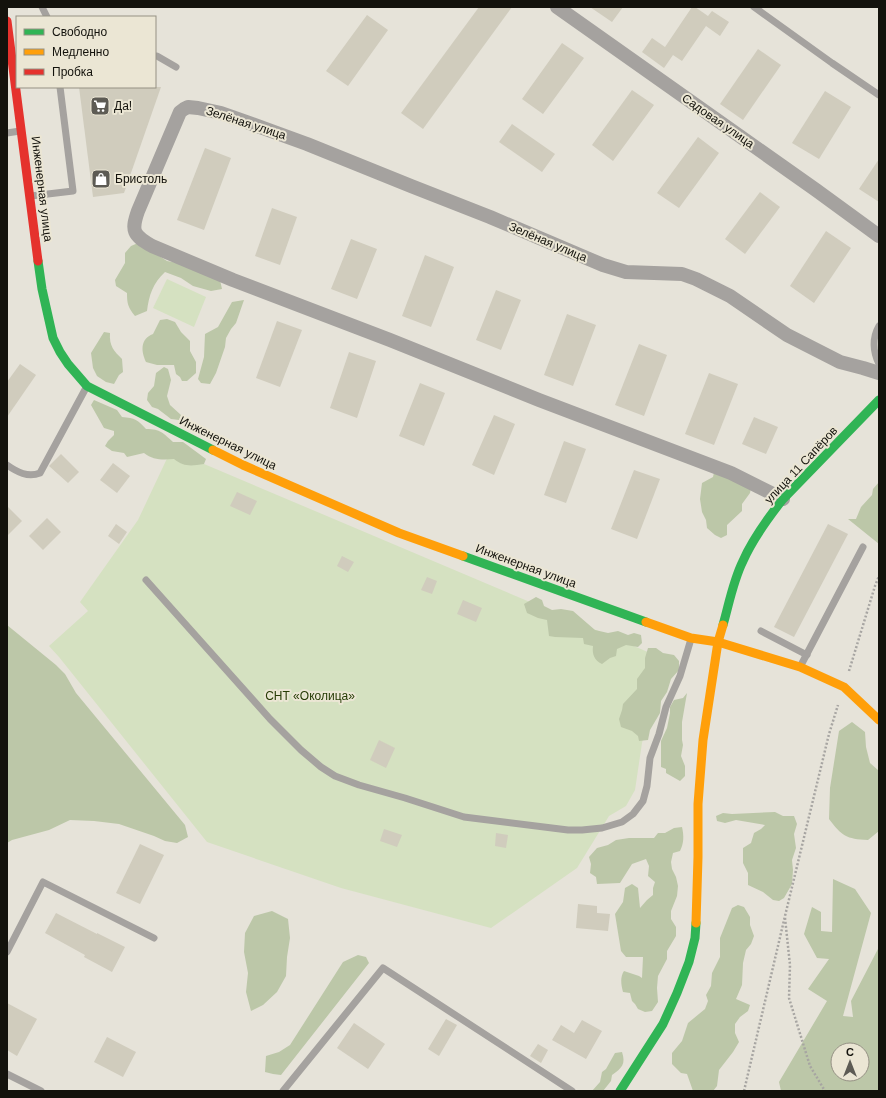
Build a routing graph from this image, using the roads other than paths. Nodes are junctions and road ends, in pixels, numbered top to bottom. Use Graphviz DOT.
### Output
graph roads {
  1 [pos="557,7"];
  2 [pos="754,7"];
  3 [pos="7,21"];
  4 [pos="156,56"];
  5 [pos="176,67"];
  6 [pos="16,86"];
  7 [pos="16,88"];
  8 [pos="60,88"];
  9 [pos="879,95"];
  10 [pos="22,130"];
  11 [pos="7,133"];
  12 [pos="31,196"];
  13 [pos="879,236"];
  14 [pos="879,326"];
  15 [pos="879,364"];
  16 [pos="879,373"];
  17 [pos="87,386"];
  18 [pos="879,400"];
  19 [pos="7,465"];
  20 [pos="783,499"];
  21 [pos="863,547"];
  22 [pos="146,580"];
  23 [pos="761,631"];
  24 [pos="691,638"];
  25 [pos="718,642"];
  26 [pos="807,655"];
  27 [pos="800,667"];
  28 [pos="879,720"];
  29 [pos="154,938"];
  30 [pos="7,952"];
  31 [pos="7,1074"];
  32 [pos="41,1091"];
  33 [pos="283,1091"];
  34 [pos="572,1091"];
  35 [pos="620,1091"];
  1 -- 13 [label="street, Садовая улица"];
  2 -- 9 [label="lane"];
  3 -- 6 [label="street, Инженерная улица"];
  4 -- 5 [label="lane"];
  7 -- 10 [label="street, Инженерная улица"];
  8 -- 12 [label="lane"];
  10 -- 11 [label="lane"];
  10 -- 12 [label="street, Инженерная улица"];
  12 -- 17 [label="street, Инженерная улица"];
  14 -- 15 [label="lane"];
  16 -- 20 [label="street, Зелёная улица"];
  17 -- 19 [label="lane"];
  17 -- 24 [label="street, Инженерная улица"];
  18 -- 20 [label="street, улица 11 Сапёров"];
  20 -- 25 [label="street, улица 11 Сапёров"];
  21 -- 26 [label="lane"];
  22 -- 24 [label="lane"];
  23 -- 26 [label="lane"];
  24 -- 25 [label="street, Инженерная улица"];
  25 -- 27 [label="street, Инженерная улица"];
  25 -- 35 [label="street, улица 11 Сапёров"];
  26 -- 27 [label="lane"];
  27 -- 28 [label="street, Инженерная улица"];
  29 -- 30 [label="lane"];
  31 -- 32 [label="lane"];
  33 -- 34 [label="lane"];
}
